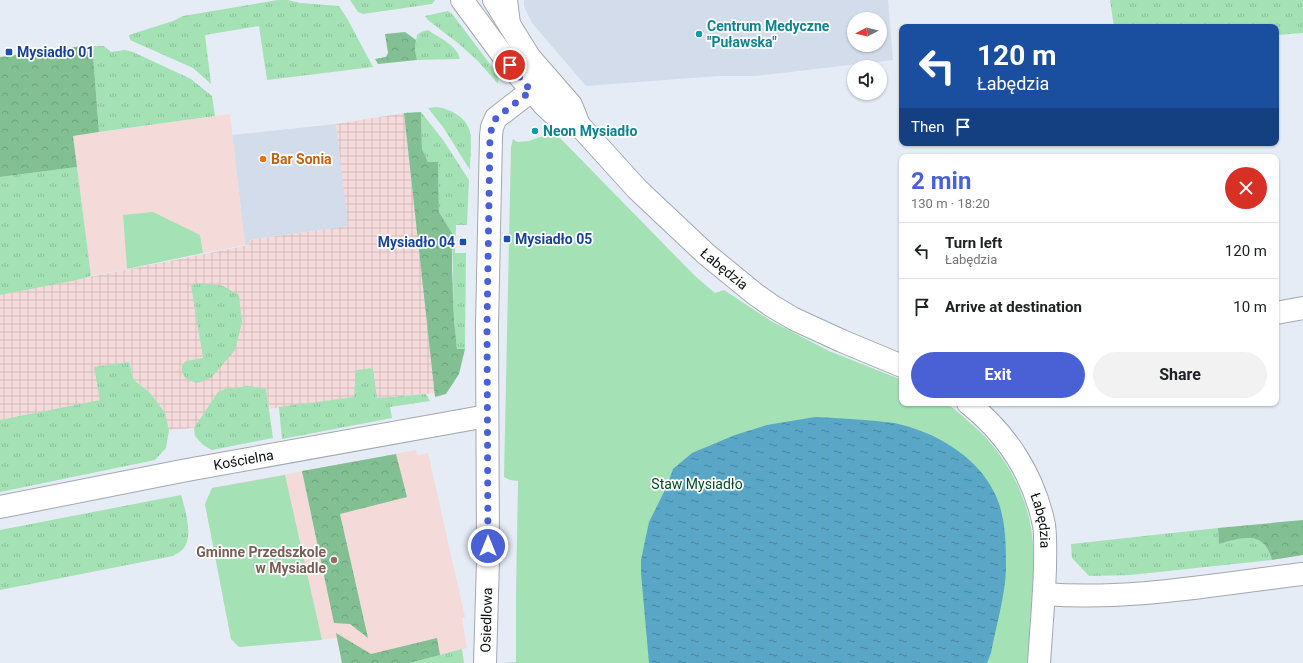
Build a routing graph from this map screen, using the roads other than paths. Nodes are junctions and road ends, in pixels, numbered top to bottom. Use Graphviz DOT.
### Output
graph roads {
  1 [pos="462,0"];
  2 [pos="494,0"];
  3 [pos="506,0"];
  4 [pos="509,24"];
  5 [pos="531,91"];
  6 [pos="579,125"];
  7 [pos="1303,308"];
  8 [pos="1279,312"];
  9 [pos="899,365"];
  10 [pos="972,406"];
  11 [pos="487,416"];
  12 [pos="0,507"];
  13 [pos="1303,574"];
  14 [pos="1044,594"];
  15 [pos="485,663"];
  16 [pos="1039,663"];
  1 -- 5 [label="street, Łabędzia"];
  2 -- 4 [label="street, Łabędzia"];
  3 -- 4 [label="street"];
  4 -- 6 [label="street, Łabędzia"];
  5 -- 6 [label="street, Łabędzia"];
  5 -- 11 [label="street, Osiedlowa"];
  6 -- 9 [label="street, Łabędzia"];
  7 -- 8 [label="street"];
  10 -- 14 [label="street, Łabędzia"];
  11 -- 12 [label="street, Kościelna"];
  11 -- 15 [label="street, Osiedlowa"];
  13 -- 14 [label="street"];
  14 -- 16 [label="street, Łabędzia"];
}
